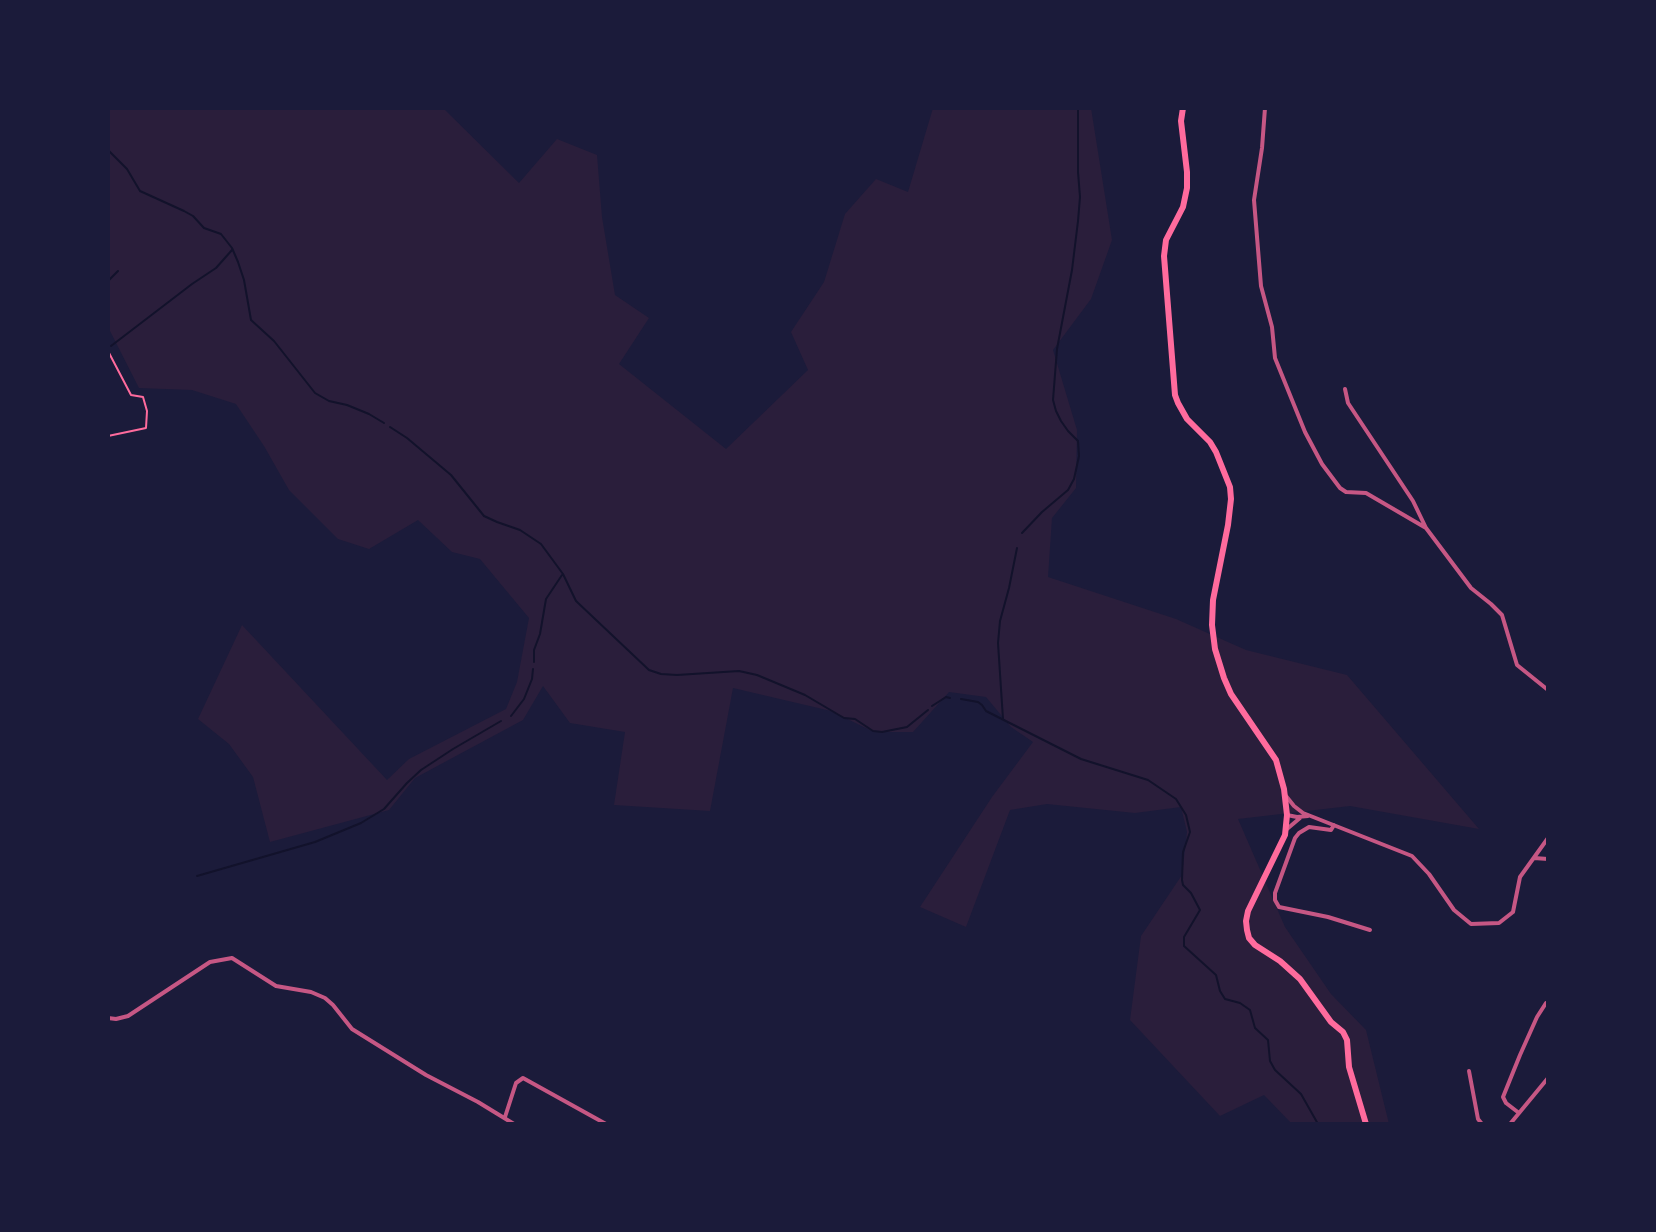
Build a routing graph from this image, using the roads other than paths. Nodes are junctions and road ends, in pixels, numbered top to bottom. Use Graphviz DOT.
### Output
graph roads {
  1 [pos="1183,108"];
  2 [pos="1265,108"];
  3 [pos="1345,389"];
  4 [pos="1426,528"];
  5 [pos="1548,690"];
  6 [pos="1285,795"];
  7 [pos="1287,815"];
  8 [pos="1304,816"];
  9 [pos="1334,825"];
  10 [pos="1287,829"];
  11 [pos="1548,838"];
  12 [pos="1533,858"];
  13 [pos="1548,859"];
  14 [pos="1271,866"];
  15 [pos="1284,870"];
  16 [pos="1370,930"];
  17 [pos="1546,1003"];
  18 [pos="108,1018"];
  19 [pos="1469,1071"];
  20 [pos="1548,1078"];
  21 [pos="1519,1113"];
  22 [pos="505,1117"];
  23 [pos="514,1124"];
  24 [pos="606,1124"];
  25 [pos="1366,1124"];
  26 [pos="1482,1124"];
  27 [pos="1510,1124"];
  1 -- 6 [label="main road"];
  2 -- 4 [label="street"];
  3 -- 4 [label="street"];
  4 -- 5 [label="street"];
  6 -- 7 [label="main road"];
  6 -- 8 [label="street"];
  7 -- 8 [label="street"];
  7 -- 10 [label="main road"];
  8 -- 9 [label="street"];
  8 -- 10 [label="street"];
  9 -- 12 [label="street"];
  9 -- 15 [label="street"];
  10 -- 14 [label="main road"];
  11 -- 12 [label="street"];
  12 -- 13 [label="street"];
  14 -- 15 [label="street"];
  14 -- 25 [label="main road"];
  15 -- 16 [label="street"];
  17 -- 21 [label="street"];
  18 -- 22 [label="street"];
  19 -- 26 [label="street"];
  20 -- 21 [label="street"];
  21 -- 27 [label="street"];
  22 -- 23 [label="street"];
  22 -- 24 [label="street"];
}
